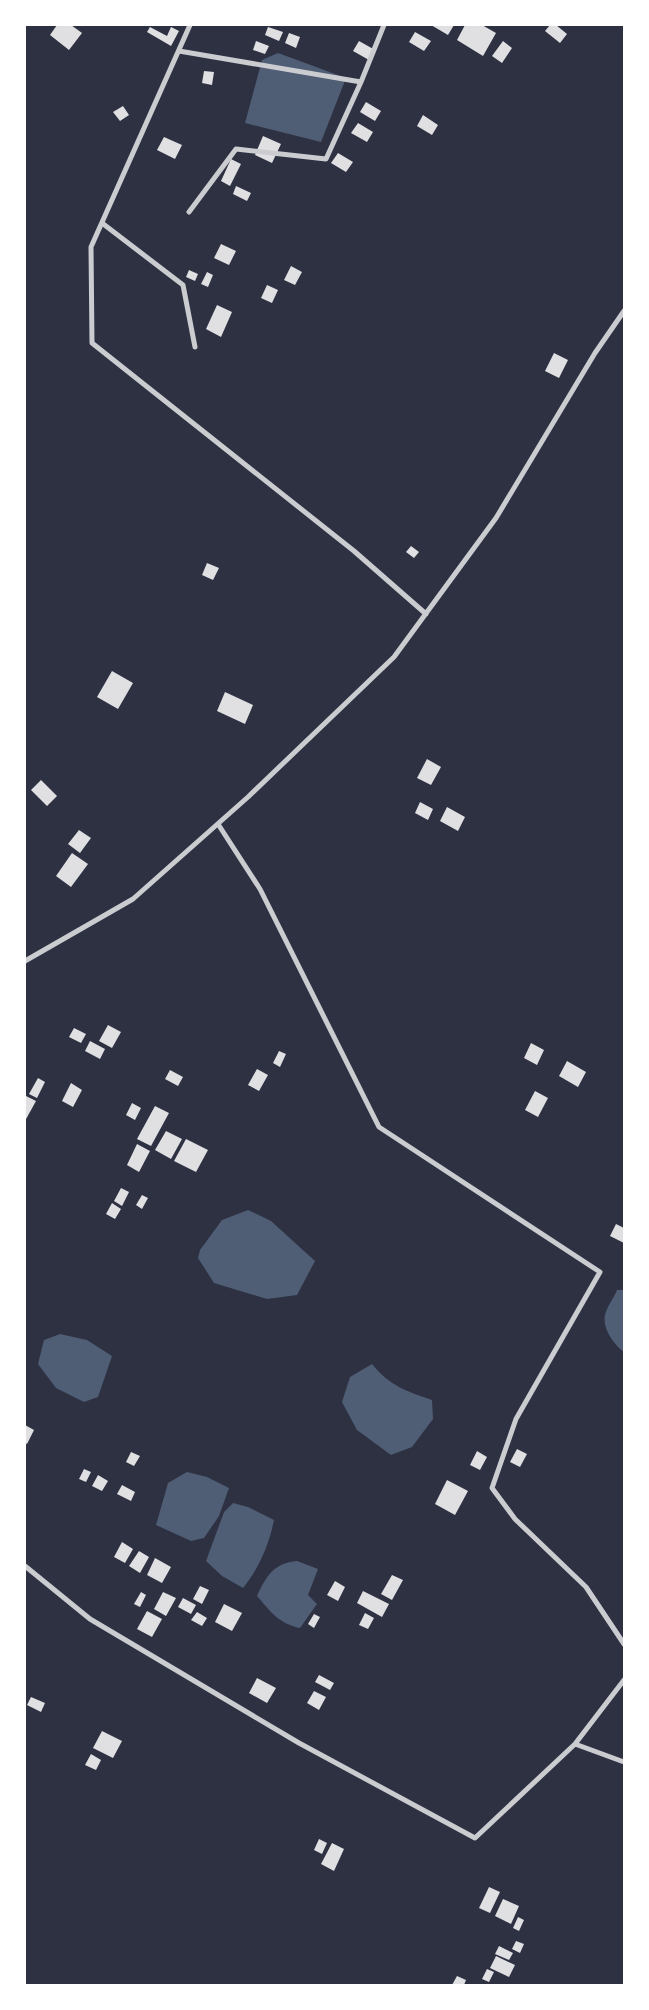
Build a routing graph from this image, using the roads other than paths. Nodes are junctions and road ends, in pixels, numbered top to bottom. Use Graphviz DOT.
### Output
graph roads {
  1 [pos="190,25"];
  2 [pos="384,25"];
  3 [pos="179,51"];
  4 [pos="361,82"];
  5 [pos="189,212"];
  6 [pos="102,223"];
  7 [pos="624,311"];
  8 [pos="195,346"];
  9 [pos="426,614"];
  10 [pos="218,824"];
  11 [pos="25,961"];
  12 [pos="25,1566"];
  13 [pos="624,1644"];
  14 [pos="624,1680"];
  15 [pos="575,1744"];
  16 [pos="624,1762"];
  1 -- 3 [label="street"];
  2 -- 4 [label="street"];
  3 -- 4 [label="street"];
  3 -- 6 [label="street"];
  4 -- 5 [label="street"];
  6 -- 8 [label="street"];
  6 -- 9 [label="street"];
  7 -- 9 [label="street"];
  9 -- 10 [label="street"];
  10 -- 11 [label="street"];
  10 -- 13 [label="street"];
  12 -- 15 [label="street"];
  14 -- 15 [label="street"];
  15 -- 16 [label="street"];
}
